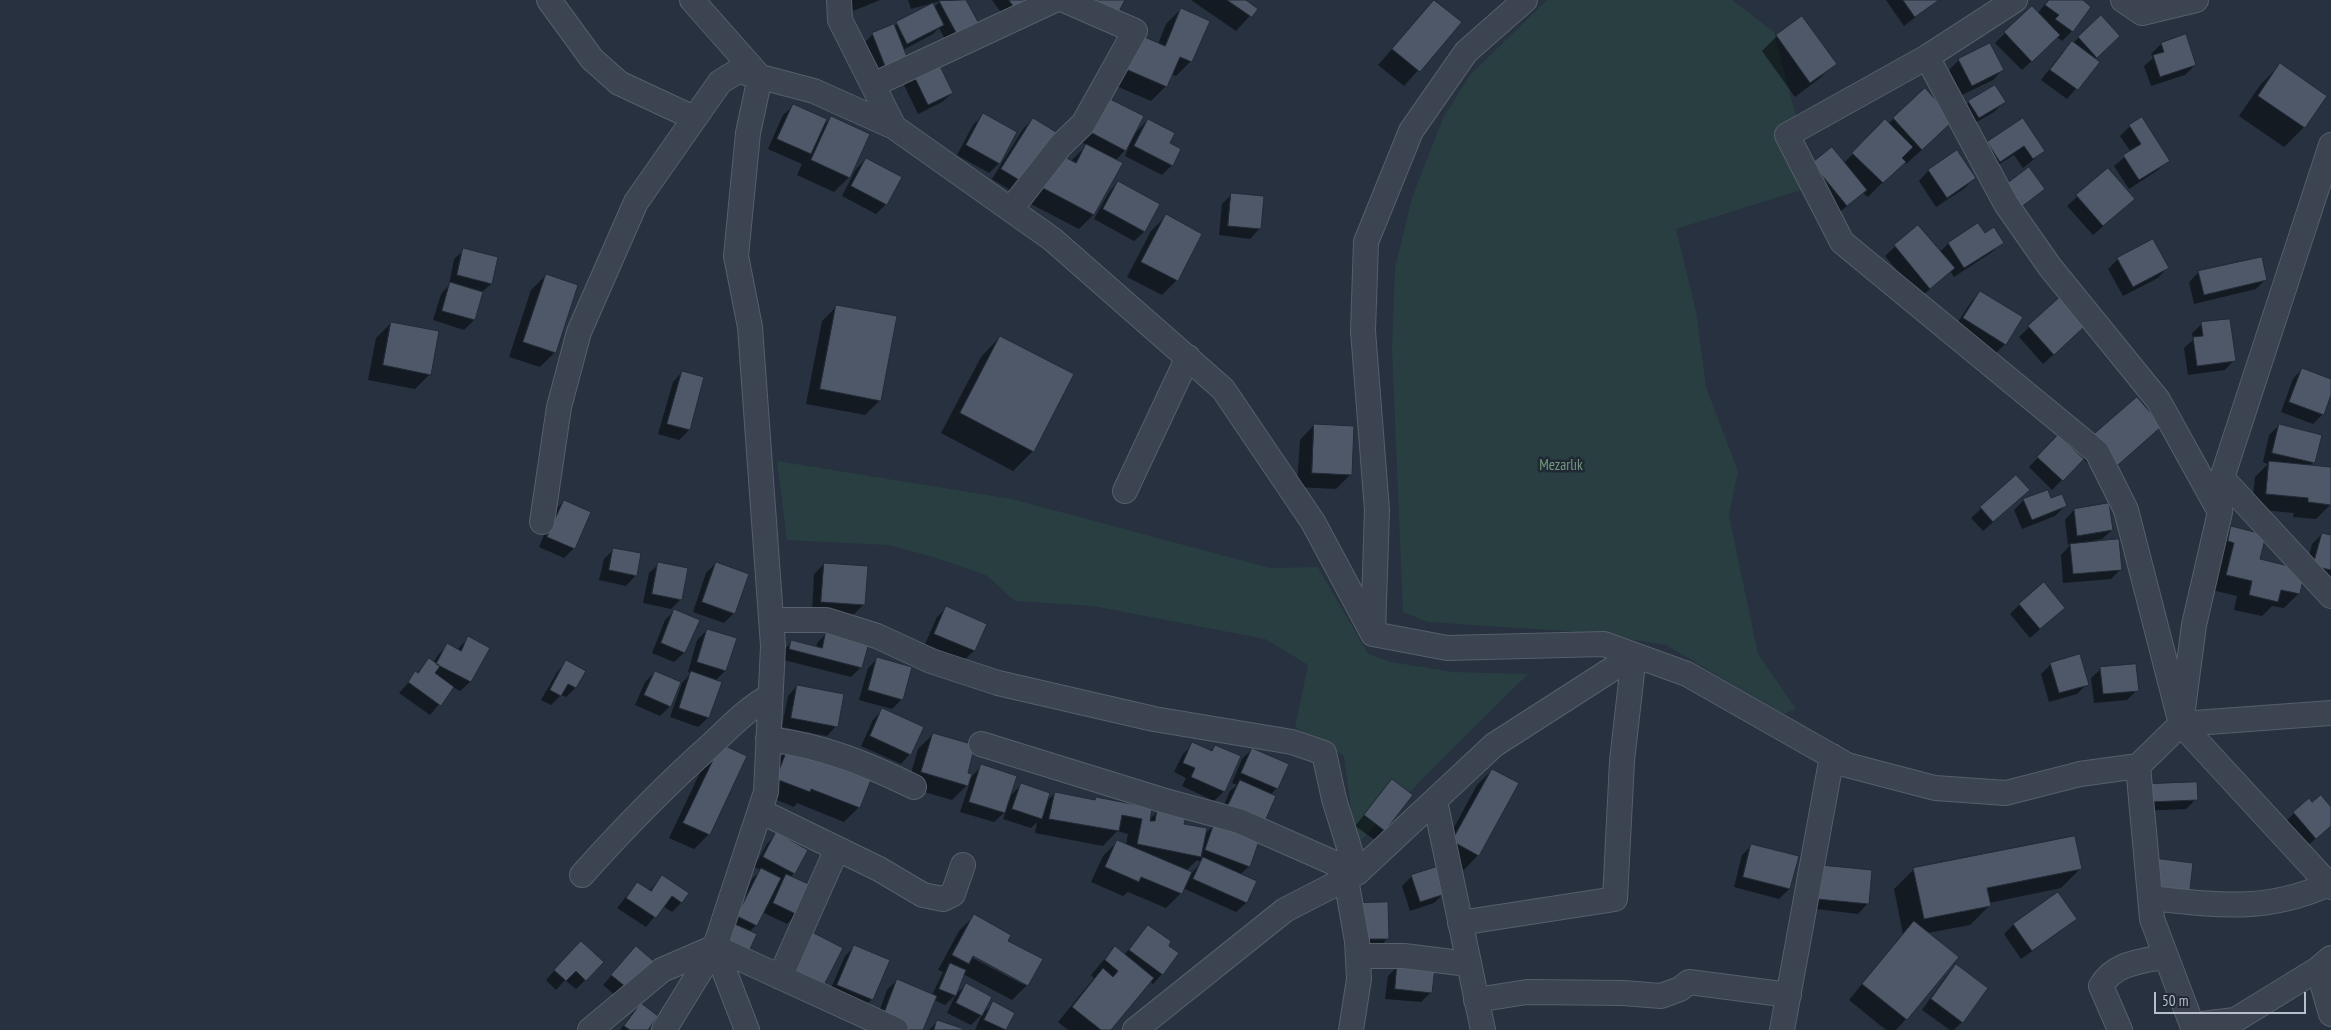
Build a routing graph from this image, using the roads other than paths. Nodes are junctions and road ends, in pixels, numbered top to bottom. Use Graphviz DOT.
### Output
graph roads {
  1 [pos="549,0"];
  2 [pos="692,0"];
  3 [pos="839,0"];
  4 [pos="1055,0"];
  5 [pos="1064,0"];
  6 [pos="1525,0"];
  7 [pos="2015,0"];
  8 [pos="2123,0"];
  9 [pos="2196,0"];
  10 [pos="1927,57"];
  11 [pos="760,77"];
  12 [pos="873,85"];
  13 [pos="694,118"];
  14 [pos="894,127"];
  15 [pos="2331,145"];
  16 [pos="1010,209"];
  17 [pos="1188,357"];
  18 [pos="2222,478"];
  19 [pos="1125,491"];
  20 [pos="2220,512"];
  21 [pos="542,522"];
  22 [pos="2331,596"];
  23 [pos="771,620"];
  24 [pos="1373,634"];
  25 [pos="1634,655"];
  26 [pos="770,696"];
  27 [pos="2331,713"];
  28 [pos="2181,724"];
  29 [pos="768,738"];
  30 [pos="981,744"];
  31 [pos="1832,756"];
  32 [pos="2138,766"];
  33 [pos="914,787"];
  34 [pos="1435,801"];
  35 [pos="760,812"];
  36 [pos="837,849"];
  37 [pos="963,865"];
  38 [pos="582,875"];
  39 [pos="1352,876"];
  40 [pos="2330,886"];
  41 [pos="2150,898"];
  42 [pos="1460,923"];
  43 [pos="715,947"];
  44 [pos="1358,956"];
  45 [pos="2166,956"];
  46 [pos="1468,964"];
  47 [pos="2325,964"];
  48 [pos="780,977"];
  49 [pos="1789,995"];
  50 [pos="1476,1000"];
  51 [pos="2331,1014"];
  52 [pos="1137,1028"];
  53 [pos="2194,1028"];
  54 [pos="590,1030"];
  55 [pos="664,1030"];
  56 [pos="747,1030"];
  57 [pos="896,1030"];
  58 [pos="1164,1030"];
  59 [pos="1351,1030"];
  60 [pos="1483,1030"];
  61 [pos="1492,1030"];
  62 [pos="1782,1030"];
  63 [pos="2120,1030"];
  1 -- 13 [label="street"];
  2 -- 11 [label="street"];
  3 -- 12 [label="street"];
  4 -- 12 [label="street"];
  5 -- 16 [label="street"];
  6 -- 24 [label="street"];
  7 -- 10 [label="street"];
  8 -- 9 [label="street"];
  10 -- 20 [label="street"];
  10 -- 28 [label="street"];
  11 -- 13 [label="street"];
  11 -- 14 [label="street"];
  11 -- 23 [label="street"];
  12 -- 14 [label="street"];
  13 -- 21 [label="street"];
  14 -- 16 [label="street"];
  15 -- 18 [label="street"];
  16 -- 17 [label="street"];
  17 -- 19 [label="street"];
  17 -- 24 [label="street"];
  18 -- 20 [label="street"];
  18 -- 22 [label="street"];
  20 -- 28 [label="street"];
  23 -- 26 [label="street"];
  23 -- 39 [label="street"];
  24 -- 25 [label="street"];
  25 -- 31 [label="street"];
  25 -- 34 [label="street"];
  25 -- 42 [label="street"];
  26 -- 29 [label="street"];
  26 -- 38 [label="street"];
  27 -- 28 [label="street"];
  28 -- 32 [label="street"];
  28 -- 40 [label="street"];
  29 -- 33 [label="street"];
  29 -- 35 [label="street"];
  30 -- 39 [label="street"];
  31 -- 32 [label="street"];
  31 -- 49 [label="street"];
  32 -- 41 [label="street"];
  34 -- 39 [label="street"];
  34 -- 42 [label="street"];
  35 -- 36 [label="street"];
  35 -- 43 [label="street"];
  36 -- 37 [label="street"];
  36 -- 48 [label="street"];
  39 -- 44 [label="street"];
  39 -- 52 [label="street"];
  40 -- 41 [label="street"];
  41 -- 45 [label="street"];
  42 -- 46 [label="street"];
  43 -- 48 [label="street"];
  43 -- 54 [label="street"];
  43 -- 55 [label="street"];
  43 -- 56 [label="street"];
  44 -- 46 [label="street"];
  44 -- 59 [label="street"];
  45 -- 53 [label="street"];
  45 -- 63 [label="street"];
  46 -- 50 [label="street"];
  47 -- 51 [label="street"];
  47 -- 53 [label="street"];
  48 -- 57 [label="street"];
  49 -- 50 [label="street"];
  49 -- 62 [label="street"];
  50 -- 60 [label="street"];
  52 -- 58 [label="street"];
  60 -- 61 [label="street"];
}
